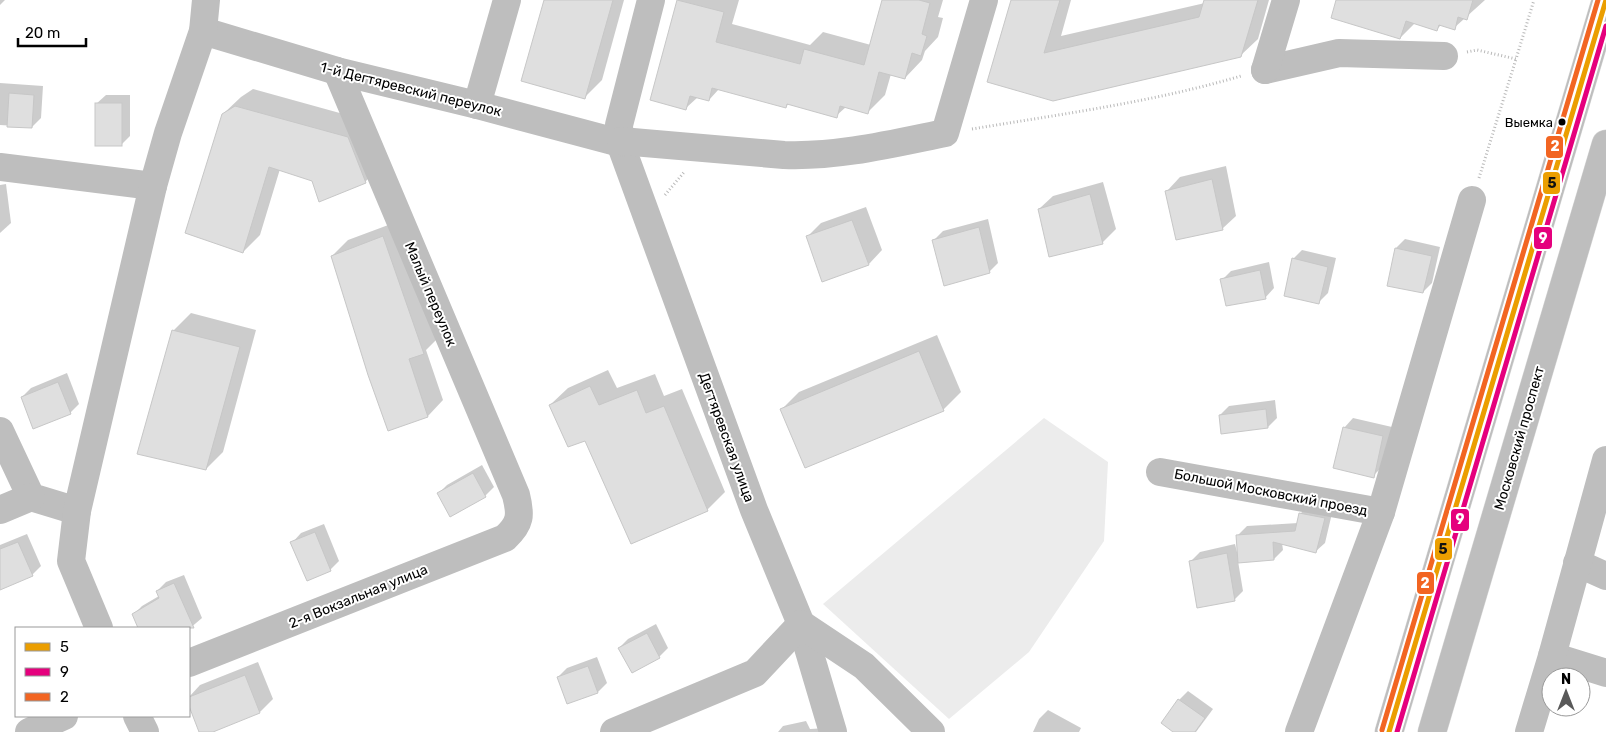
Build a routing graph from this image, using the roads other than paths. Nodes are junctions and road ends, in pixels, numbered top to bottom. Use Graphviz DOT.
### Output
graph roads {
  1 [pos="206,0"];
  2 [pos="507,0"];
  3 [pos="652,0"];
  4 [pos="984,0"];
  5 [pos="1286,0"];
  6 [pos="1606,0"];
  7 [pos="203,31"];
  8 [pos="1444,56"];
  9 [pos="336,72"];
  10 [pos="477,106"];
  11 [pos="620,142"];
  12 [pos="1606,144"];
  13 [pos="0,167"];
  14 [pos="153,186"];
  15 [pos="1472,200"];
  16 [pos="0,431"];
  17 [pos="1606,460"];
  18 [pos="1160,472"];
  19 [pos="31,497"];
  20 [pos="0,510"];
  21 [pos="77,511"];
  22 [pos="1381,512"];
  23 [pos="520,518"];
  24 [pos="1577,563"];
  25 [pos="1606,576"];
  26 [pos="801,624"];
  27 [pos="99,627"];
  28 [pos="1552,656"];
  29 [pos="190,663"];
  30 [pos="1606,673"];
  31 [pos="62,717"];
  32 [pos="138,717"];
  33 [pos="29,732"];
  34 [pos="145,732"];
  35 [pos="614,732"];
  36 [pos="833,732"];
  37 [pos="931,732"];
  38 [pos="1299,732"];
  39 [pos="1389,732"];
  40 [pos="1432,732"];
  41 [pos="1529,732"];
  1 -- 7 [label="street"];
  2 -- 10 [label="street"];
  3 -- 11 [label="street"];
  4 -- 11 [label="street, 1-й Дегтяревский переулок"];
  5 -- 8 [label="street"];
  6 -- 39 [label="street"];
  7 -- 9 [label="street, 1-й Дегтяревский переулок"];
  7 -- 14 [label="street"];
  9 -- 10 [label="street, 1-й Дегтяревский переулок"];
  9 -- 23 [label="street, Малый переулок"];
  10 -- 11 [label="street, 1-й Дегтяревский переулок"];
  11 -- 26 [label="street, Дегтяревская улица"];
  12 -- 40 [label="street, Московский проспект"];
  13 -- 14 [label="street"];
  14 -- 21 [label="street"];
  15 -- 22 [label="street"];
  16 -- 19 [label="street"];
  17 -- 24 [label="street"];
  18 -- 22 [label="street, Большой Московский проезд"];
  19 -- 20 [label="street"];
  19 -- 21 [label="street"];
  21 -- 27 [label="street"];
  22 -- 38 [label="street"];
  23 -- 29 [label="street, 2-я Вокзальная улица"];
  24 -- 25 [label="street"];
  24 -- 28 [label="street"];
  26 -- 35 [label="street"];
  26 -- 36 [label="street, Дегтяревская улица"];
  26 -- 37 [label="street"];
  28 -- 30 [label="street"];
  28 -- 41 [label="street"];
  31 -- 33 [label="street"];
  32 -- 34 [label="street"];
}
